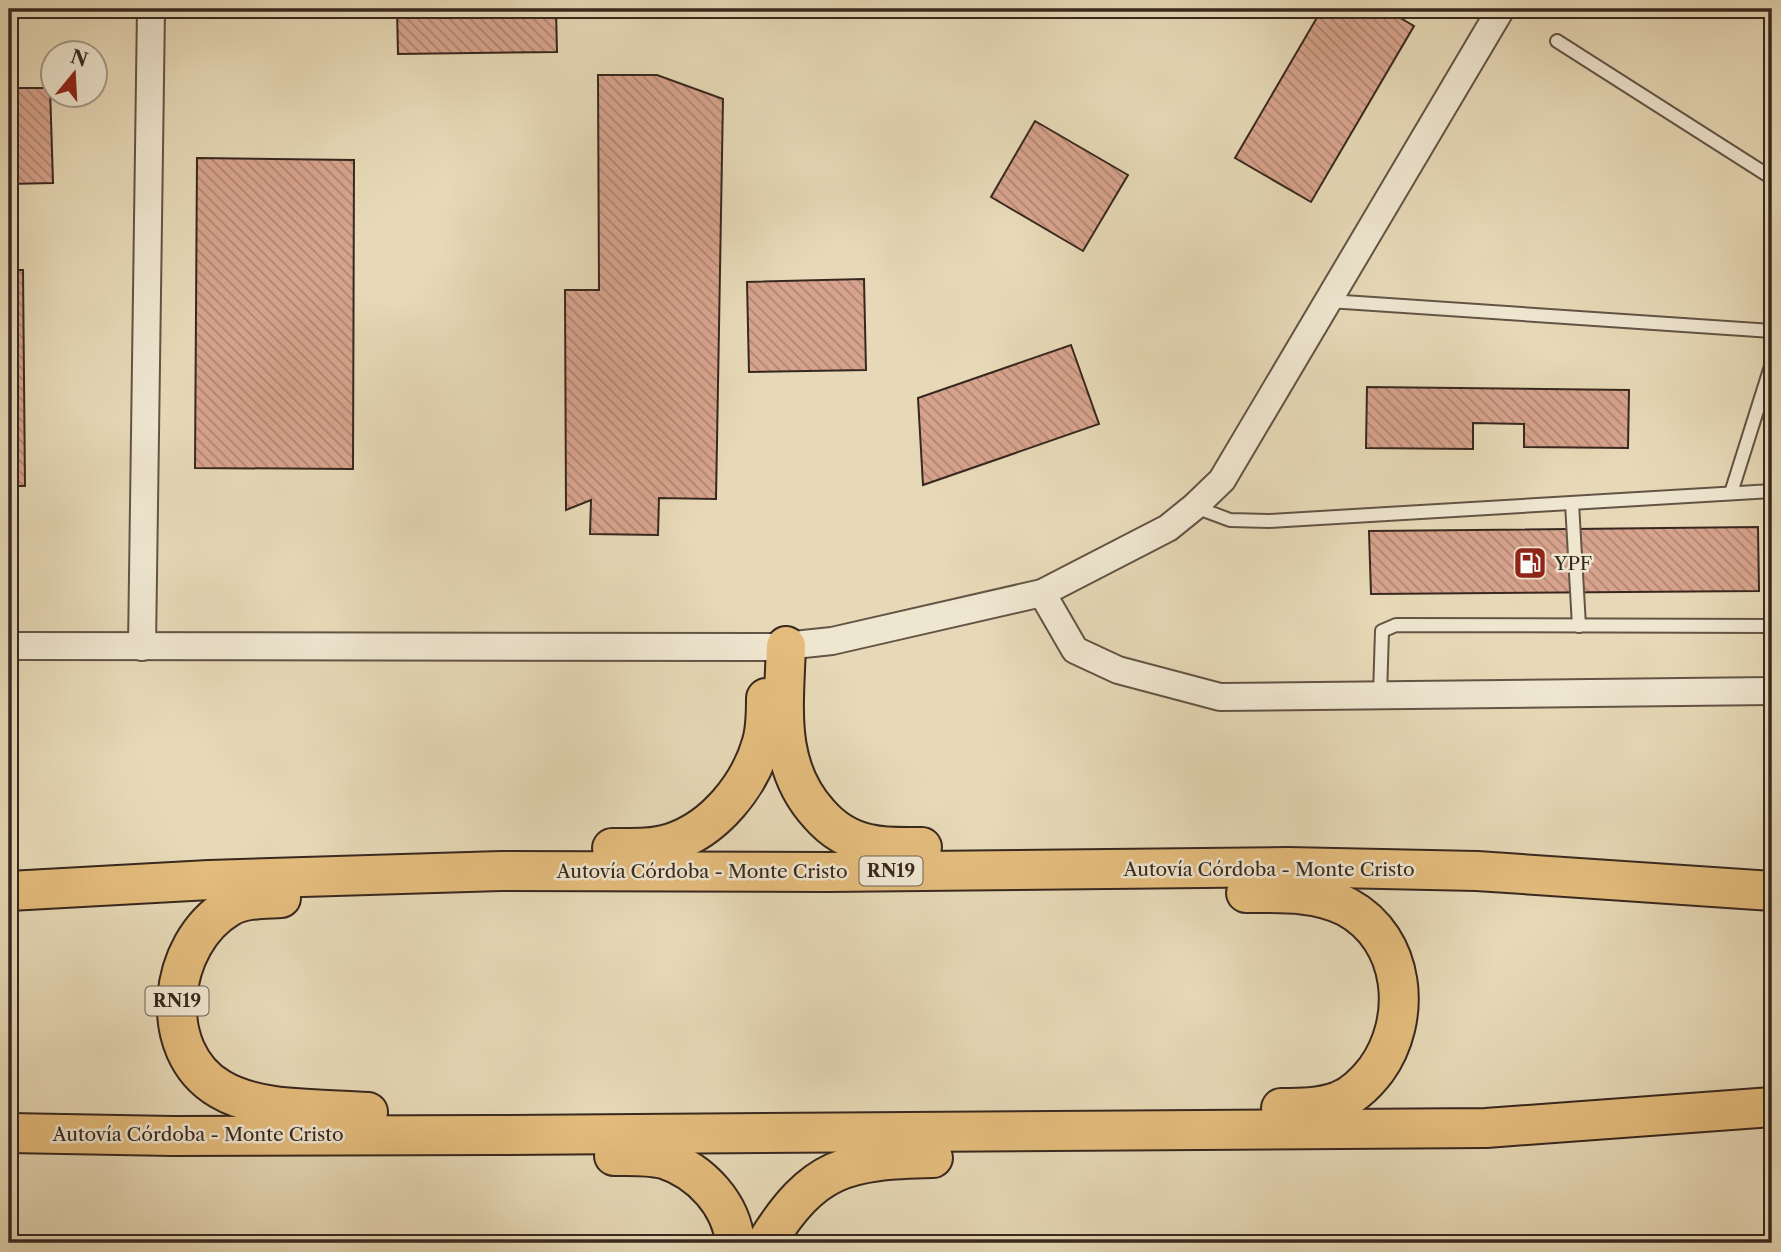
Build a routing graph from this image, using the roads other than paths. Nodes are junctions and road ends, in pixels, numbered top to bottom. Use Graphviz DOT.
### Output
graph roads {
  1 [pos="151,9"];
  2 [pos="1501,9"];
  3 [pos="1556,41"];
  4 [pos="1772,178"];
  5 [pos="1328,301"];
  6 [pos="1772,331"];
  7 [pos="1772,363"];
  8 [pos="1772,491"];
  9 [pos="1731,493"];
  10 [pos="1572,503"];
  11 [pos="1194,507"];
  12 [pos="1042,593"];
  13 [pos="1578,626"];
  14 [pos="1772,626"];
  15 [pos="9,646"];
  16 [pos="142,647"];
  17 [pos="775,647"];
  18 [pos="1772,691"];
  19 [pos="1380,695"];
  20 [pos="1079,869"];
  21 [pos="485,871"];
  22 [pos="9,891"];
  23 [pos="1772,891"];
  24 [pos="1772,1107"];
  25 [pos="1074,1130"];
  26 [pos="9,1133"];
  27 [pos="480,1135"];
  28 [pos="735,1243"];
  29 [pos="766,1243"];
  1 -- 16 [label="street"];
  2 -- 5 [label="street"];
  3 -- 4 [label="lane"];
  5 -- 6 [label="lane"];
  5 -- 11 [label="street"];
  7 -- 9 [label="lane"];
  8 -- 9 [label="lane"];
  9 -- 10 [label="lane"];
  10 -- 11 [label="lane"];
  10 -- 13 [label="lane"];
  11 -- 12 [label="street"];
  12 -- 17 [label="street"];
  12 -- 19 [label="street"];
  13 -- 14 [label="lane"];
  13 -- 19 [label="lane"];
  15 -- 16 [label="street"];
  16 -- 17 [label="street"];
  17 -- 20 [label="highway"];
  17 -- 21 [label="highway"];
  18 -- 19 [label="street"];
  20 -- 21 [label="highway, Autovía Córdoba - Monte Cristo / RN19"];
  20 -- 23 [label="highway, Autovía Córdoba - Monte Cristo / RN19"];
  20 -- 25 [label="highway, RN19"];
  21 -- 22 [label="highway, Autovía Córdoba - Monte Cristo / RN19"];
  21 -- 27 [label="highway, RN19"];
  24 -- 25 [label="highway, Autovía Córdoba - Monte Cristo / RN19"];
  25 -- 27 [label="highway, Autovía Córdoba - Monte Cristo / RN19"];
  25 -- 29 [label="highway"];
  26 -- 27 [label="highway, Autovía Córdoba - Monte Cristo / RN19"];
  27 -- 28 [label="highway"];
}
